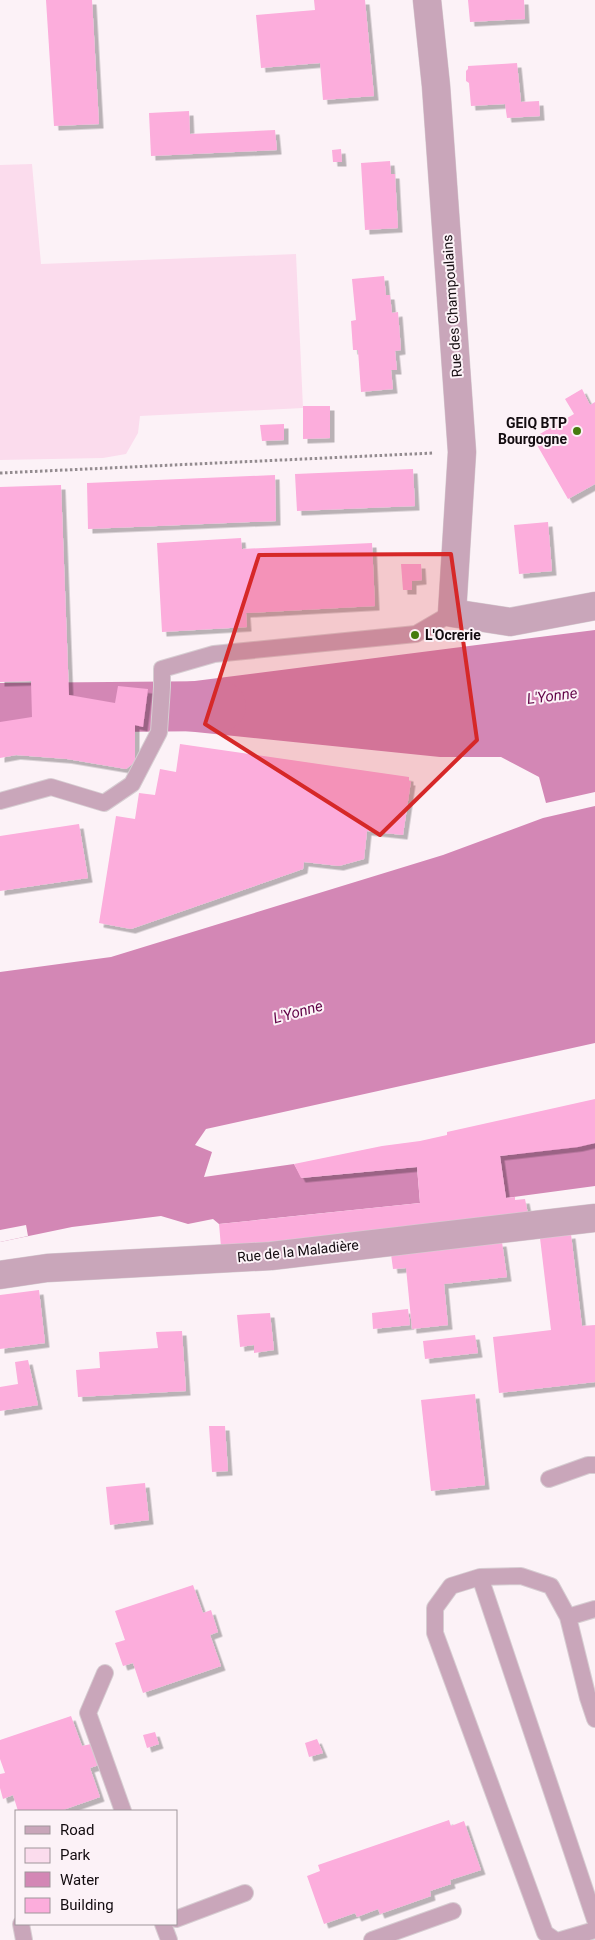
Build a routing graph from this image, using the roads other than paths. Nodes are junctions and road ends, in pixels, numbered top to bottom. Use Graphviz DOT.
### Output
graph roads {
  1 [pos="427,0"];
  2 [pos="595,606"];
  3 [pos="452,613"];
  4 [pos="0,801"];
  5 [pos="595,1218"];
  6 [pos="0,1275"];
  7 [pos="595,1465"];
  8 [pos="549,1479"];
  9 [pos="480,1577"];
  10 [pos="595,1609"];
  11 [pos="568,1617"];
  12 [pos="105,1674"];
  13 [pos="595,1719"];
  14 [pos="123,1810"];
  15 [pos="245,1893"];
  16 [pos="453,1912"];
  17 [pos="178,1918"];
  18 [pos="595,1920"];
  19 [pos="21,1925"];
  20 [pos="163,1925"];
  21 [pos="595,1930"];
  22 [pos="24,1940"];
  23 [pos="168,1940"];
  24 [pos="372,1940"];
  25 [pos="555,1940"];
  26 [pos="561,1940"];
  1 -- 3 [label="street, Rue des Champoulains"];
  2 -- 3 [label="street"];
  3 -- 4 [label="lane"];
  5 -- 6 [label="street, Rue de la Maladière"];
  7 -- 8 [label="lane"];
  9 -- 11 [label="lane"];
  9 -- 18 [label="lane"];
  9 -- 25 [label="lane"];
  10 -- 11 [label="lane"];
  11 -- 13 [label="lane"];
  12 -- 14 [label="lane"];
  15 -- 17 [label="lane"];
  16 -- 24 [label="lane"];
  19 -- 22 [label="lane"];
  20 -- 23 [label="lane"];
  21 -- 26 [label="lane"];
}
